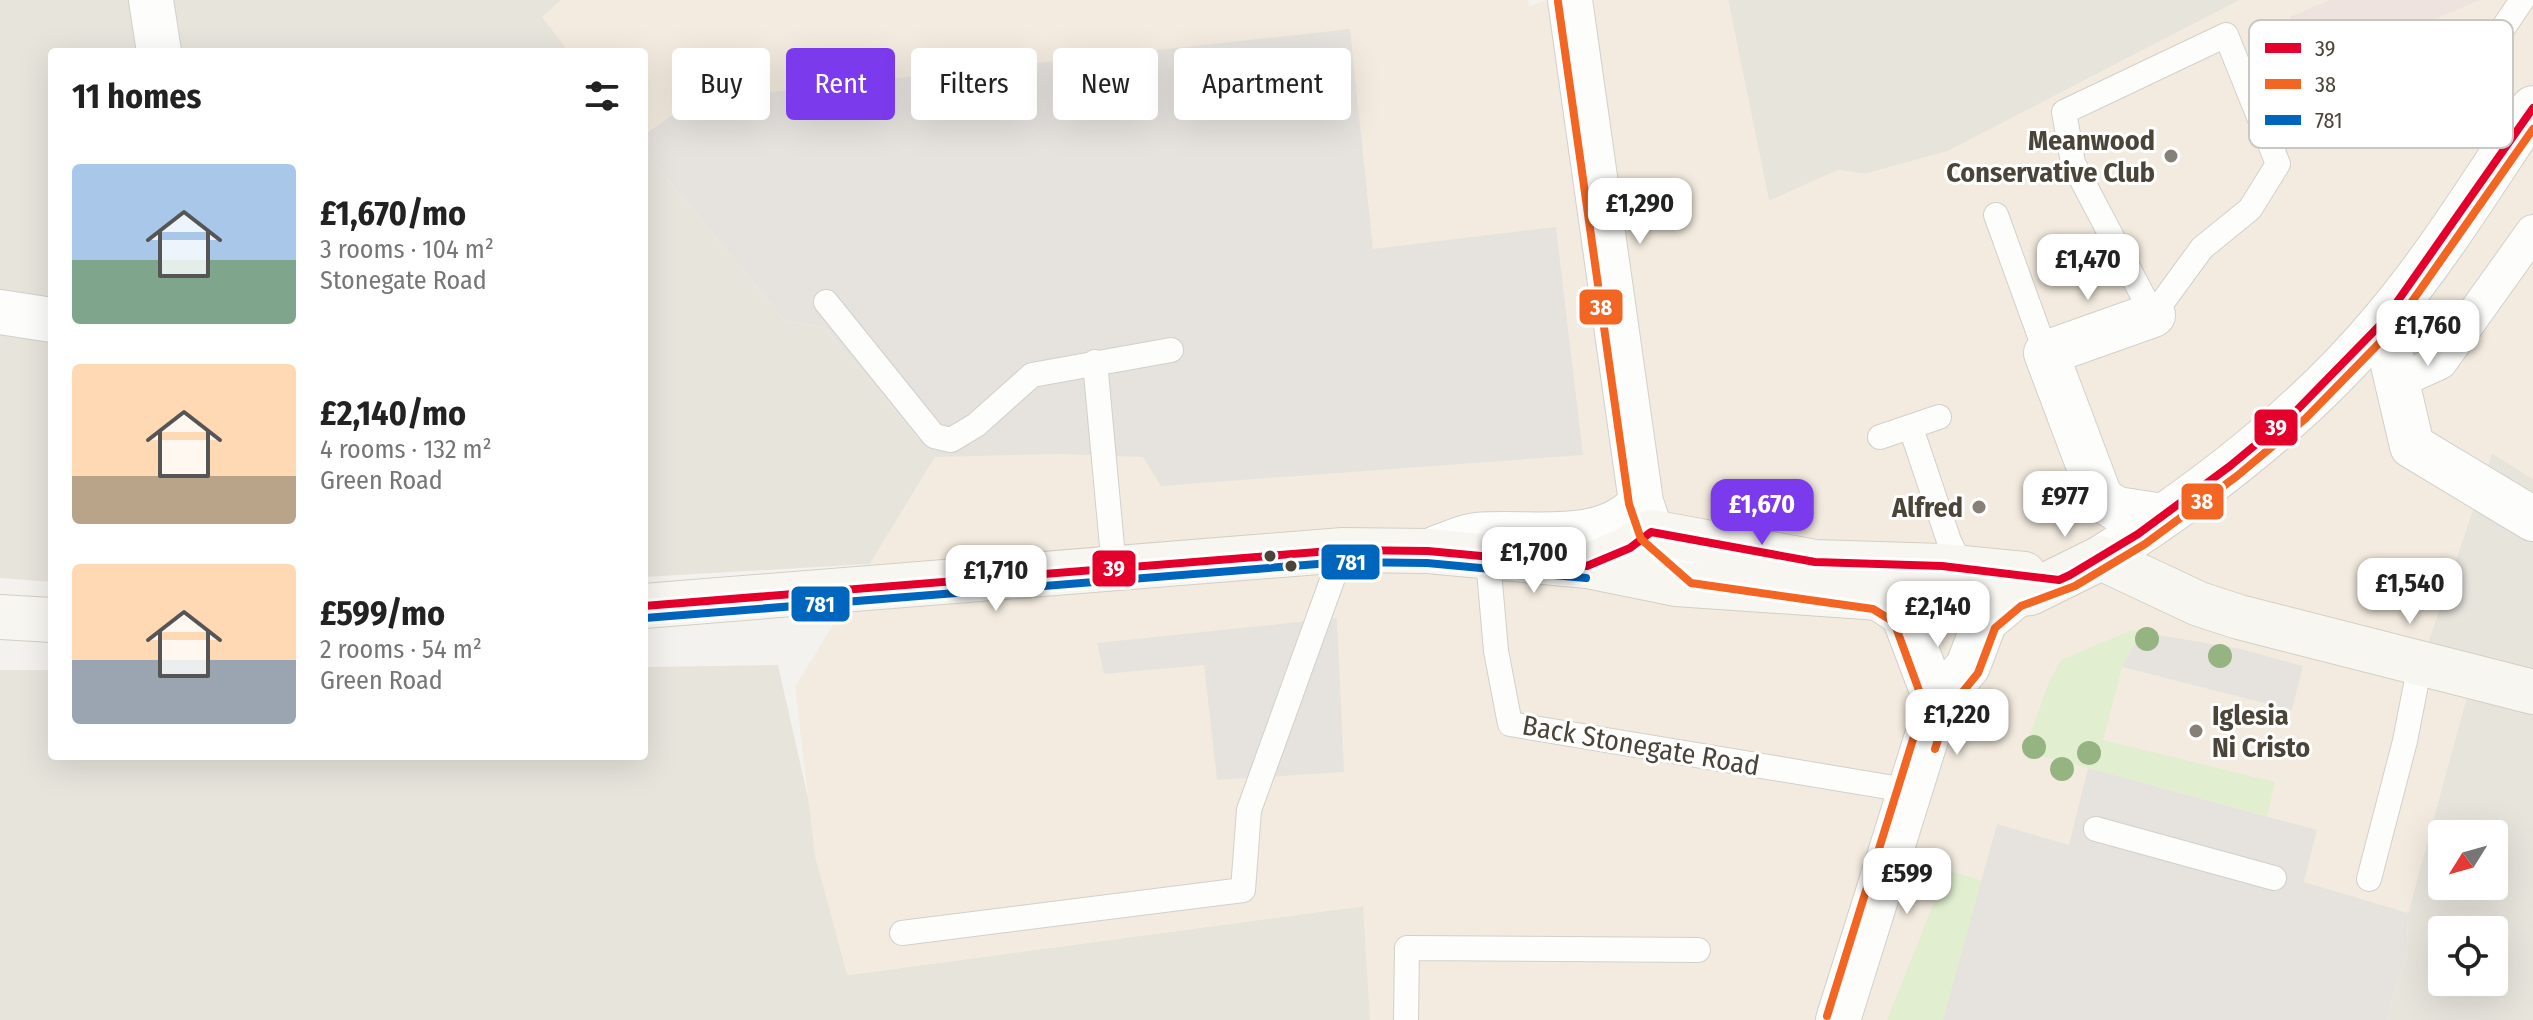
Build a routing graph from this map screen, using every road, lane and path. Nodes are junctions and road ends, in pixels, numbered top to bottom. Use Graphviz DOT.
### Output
graph roads {
  1 [pos="151,0"];
  2 [pos="1570,0"];
  3 [pos="2522,0"];
  4 [pos="2509,20"];
  5 [pos="158,48"];
  6 [pos="2249,92"];
  7 [pos="2533,108"];
  8 [pos="2513,137"];
  9 [pos="2272,148"];
  10 [pos="2505,148"];
  11 [pos="1996,215"];
  12 [pos="2533,232"];
  13 [pos="826,302"];
  14 [pos="0,312"];
  15 [pos="2153,315"];
  16 [pos="48,319"];
  17 [pos="2383,322"];
  18 [pos="1171,350"];
  19 [pos="2046,353"];
  20 [pos="1095,362"];
  21 [pos="2396,382"];
  22 [pos="1939,417"];
  23 [pos="1911,428"];
  24 [pos="1880,437"];
  25 [pos="2163,516"];
  26 [pos="1646,517"];
  27 [pos="2533,519"];
  28 [pos="1487,546"];
  29 [pos="1343,550"];
  30 [pos="2101,558"];
  31 [pos="1587,566"];
  32 [pos="1114,568"];
  33 [pos="2059,580"];
  34 [pos="1982,596"];
  35 [pos="1867,597"];
  36 [pos="649,598"];
  37 [pos="0,617"];
  38 [pos="48,620"];
  39 [pos="2420,664"];
  40 [pos="2533,692"];
  41 [pos="1937,704"];
  42 [pos="1912,791"];
  43 [pos="2096,829"];
  44 [pos="2274,878"];
  45 [pos="2369,879"];
  46 [pos="902,933"];
  47 [pos="1698,950"];
  48 [pos="1406,1020"];
  49 [pos="1838,1020"];
  1 -- 5 [label="street"];
  2 -- 26 [label="street"];
  3 -- 4 [label="lane"];
  6 -- 15 [label="lane"];
  7 -- 8 [label="street"];
  9 -- 15 [label="lane"];
  10 -- 17 [label="street"];
  11 -- 19 [label="lane"];
  12 -- 21 [label="street"];
  13 -- 20 [label="lane"];
  14 -- 16 [label="street"];
  15 -- 19 [label="street"];
  17 -- 21 [label="street"];
  17 -- 25 [label="street"];
  18 -- 20 [label="lane"];
  19 -- 25 [label="street"];
  20 -- 32 [label="lane"];
  21 -- 27 [label="street"];
  22 -- 23 [label="lane"];
  23 -- 24 [label="lane"];
  23 -- 34 [label="lane"];
  25 -- 30 [label="street"];
  26 -- 28 [label="street"];
  26 -- 31 [label="main road"];
  26 -- 34 [label="main road"];
  26 -- 35 [label="street"];
  28 -- 29 [label="main road"];
  28 -- 31 [label="main road"];
  28 -- 42 [label="lane, Back Stonegate Road"];
  29 -- 32 [label="main road"];
  29 -- 46 [label="lane"];
  30 -- 33 [label="main road"];
  30 -- 39 [label="main road"];
  31 -- 35 [label="main road"];
  32 -- 36 [label="main road"];
  33 -- 34 [label="main road"];
  33 -- 34 [label="main road"];
  34 -- 35 [label="main road"];
  34 -- 41 [label="street"];
  35 -- 41 [label="street"];
  37 -- 38 [label="main road"];
  39 -- 40 [label="main road"];
  39 -- 45 [label="lane"];
  41 -- 42 [label="street"];
  42 -- 49 [label="street"];
  43 -- 44 [label="lane"];
  47 -- 48 [label="lane"];
}
